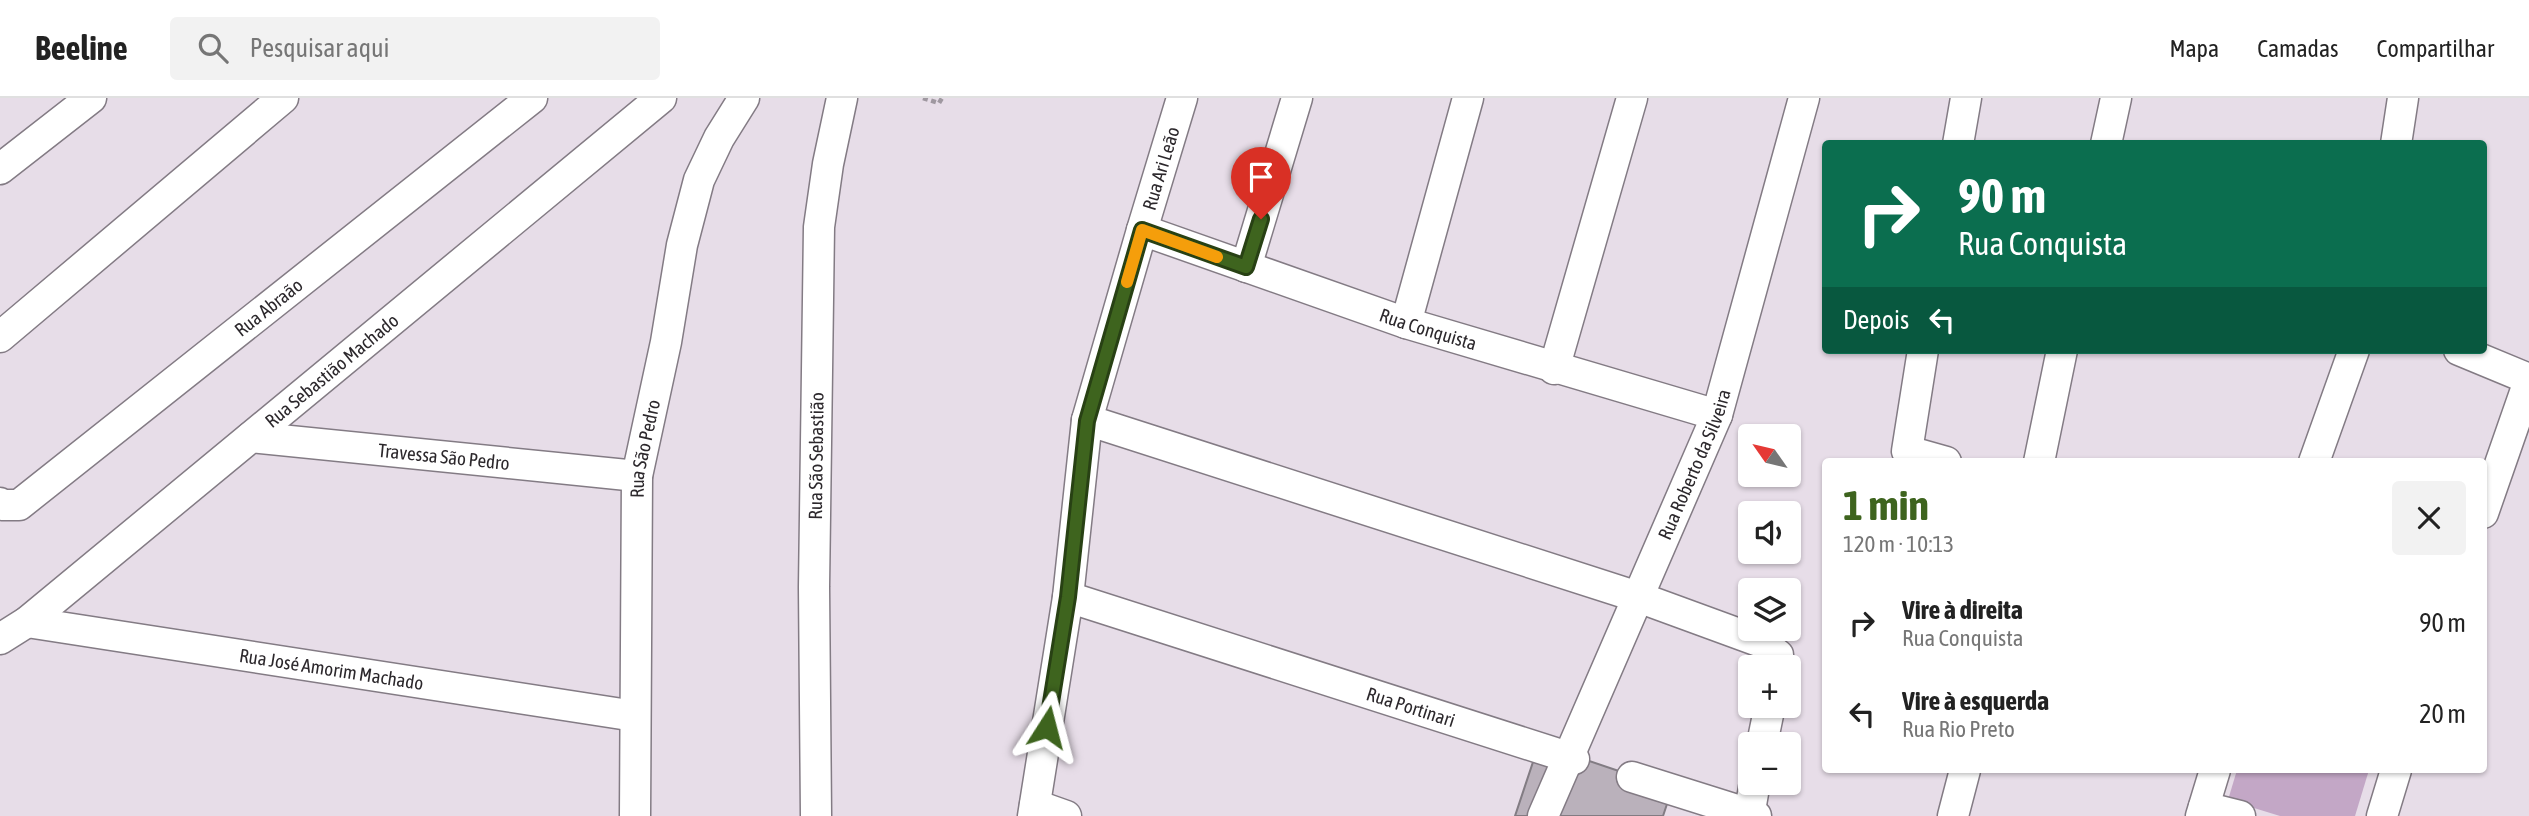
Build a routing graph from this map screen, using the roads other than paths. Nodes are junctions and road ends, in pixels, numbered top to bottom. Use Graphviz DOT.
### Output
graph roads {
  1 [pos="91,98"];
  2 [pos="284,98"];
  3 [pos="532,98"];
  4 [pos="661,98"];
  5 [pos="744,98"];
  6 [pos="842,98"];
  7 [pos="1182,98"];
  8 [pos="1297,98"];
  9 [pos="1468,98"];
  10 [pos="1632,98"];
  11 [pos="1804,98"];
  12 [pos="1966,98"];
  13 [pos="2116,98"];
  14 [pos="2403,98"];
  15 [pos="1959,140"];
  16 [pos="2107,140"];
  17 [pos="2397,140"];
  18 [pos="0,169"];
  19 [pos="1142,230"];
  20 [pos="1246,267"];
  21 [pos="1406,323"];
  22 [pos="0,337"];
  23 [pos="1922,354"];
  24 [pos="2061,354"];
  25 [pos="2353,354"];
  26 [pos="2468,354"];
  27 [pos="1554,369"];
  28 [pos="2529,380"];
  29 [pos="1717,415"];
  30 [pos="1087,421"];
  31 [pos="251,437"];
  32 [pos="1932,458"];
  33 [pos="2040,458"];
  34 [pos="2315,458"];
  35 [pos="638,476"];
  36 [pos="2487,501"];
  37 [pos="0,503"];
  38 [pos="1068,597"];
  39 [pos="1638,597"];
  40 [pos="27,622"];
  41 [pos="0,639"];
  42 [pos="1772,655"];
  43 [pos="635,716"];
  44 [pos="1592,765"];
  45 [pos="1964,773"];
  46 [pos="2214,773"];
  47 [pos="2395,773"];
  48 [pos="1753,795"];
  49 [pos="1034,810"];
  50 [pos="2203,811"];
  51 [pos="1751,815"];
  52 [pos="635,816"];
  53 [pos="816,816"];
  54 [pos="1066,816"];
  55 [pos="1543,816"];
  56 [pos="1954,816"];
  57 [pos="2240,816"];
  58 [pos="2382,816"];
  1 -- 18 [label="street"];
  2 -- 22 [label="street"];
  3 -- 37 [label="street, Rua Abraão"];
  4 -- 31 [label="street, Rua Sebastião Machado"];
  5 -- 35 [label="street, Rua São Pedro"];
  6 -- 53 [label="street, Rua São Sebastião"];
  7 -- 19 [label="street, Rua Ari Leão"];
  8 -- 20 [label="street"];
  9 -- 21 [label="street"];
  10 -- 27 [label="street"];
  11 -- 29 [label="street, Rua Roberto da Silveira"];
  12 -- 15 [label="street"];
  13 -- 16 [label="street"];
  14 -- 17 [label="street"];
  19 -- 20 [label="street, Rua Conquista"];
  19 -- 30 [label="street, Rua Ari Leão"];
  20 -- 21 [label="street, Rua Conquista"];
  21 -- 27 [label="street, Rua Conquista"];
  23 -- 32 [label="street"];
  24 -- 33 [label="street"];
  25 -- 34 [label="street"];
  26 -- 28 [label="street"];
  27 -- 29 [label="street, Rua Conquista"];
  28 -- 36 [label="street"];
  29 -- 39 [label="street, Rua Roberto da Silveira"];
  30 -- 38 [label="street, Rua Ari Leão"];
  30 -- 39 [label="street"];
  31 -- 35 [label="street, Travessa São Pedro"];
  31 -- 40 [label="street, Rua Sebastião Machado"];
  35 -- 43 [label="street, Rua São Pedro"];
  38 -- 44 [label="street, Rua Portinari"];
  38 -- 49 [label="street, Rua Ari Leão"];
  39 -- 42 [label="street"];
  39 -- 44 [label="street, Rua Roberto da Silveira"];
  40 -- 41 [label="street, Rua Sebastião Machado"];
  40 -- 43 [label="street, Rua José Amorim Machado"];
  43 -- 52 [label="street, Rua São Pedro"];
  44 -- 51 [label="street, Rua Portinari"];
  44 -- 55 [label="street, Rua Roberto da Silveira"];
  45 -- 56 [label="street"];
  46 -- 50 [label="street"];
  47 -- 58 [label="street"];
  48 -- 51 [label="street"];
  49 -- 54 [label="street"];
  50 -- 57 [label="street"];
}
